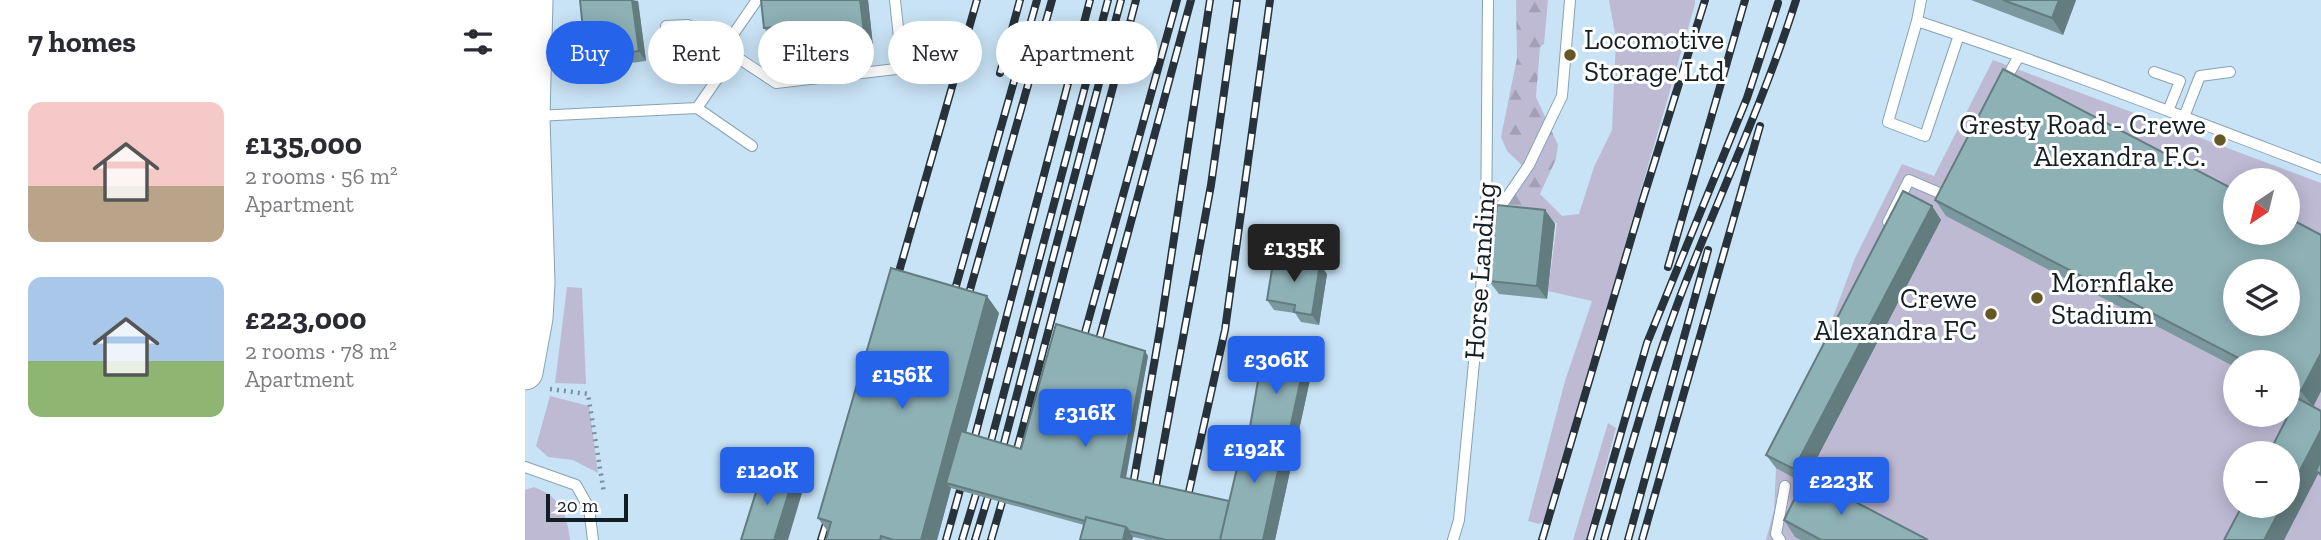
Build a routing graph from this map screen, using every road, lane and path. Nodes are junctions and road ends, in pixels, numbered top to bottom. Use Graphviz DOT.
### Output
graph roads {
  1 [pos="535,0"];
  2 [pos="757,0"];
  3 [pos="895,0"];
  4 [pos="1488,0"];
  5 [pos="1570,0"];
  6 [pos="1920,0"];
  7 [pos="1917,20"];
  8 [pos="742,21"];
  9 [pos="1959,35"];
  10 [pos="2019,56"];
  11 [pos="744,63"];
  12 [pos="2154,72"];
  13 [pos="2230,72"];
  14 [pos="714,84"];
  15 [pos="2000,91"];
  16 [pos="697,108"];
  17 [pos="2168,111"];
  18 [pos="532,117"];
  19 [pos="2184,117"];
  20 [pos="753,146"];
  21 [pos="2321,169"];
  22 [pos="533,177"];
  23 [pos="1950,183"];
  24 [pos="525,212"];
  25 [pos="1486,236"];
  26 [pos="1880,237"];
  27 [pos="531,380"];
  28 [pos="525,467"];
  29 [pos="1785,486"];
  30 [pos="605,500"];
  31 [pos="593,540"];
  32 [pos="1453,540"];
  33 [pos="1780,540"];
  1 -- 18 [label="main road"];
  2 -- 8 [label="lane"];
  3 -- 11 [label="lane"];
  4 -- 25 [label="lane, Horse Landing"];
  5 -- 25 [label="lane"];
  6 -- 7 [label="lane"];
  7 -- 9 [label="lane"];
  7 -- 9 [label="lane"];
  9 -- 10 [label="lane"];
  10 -- 15 [label="lane"];
  10 -- 17 [label="lane"];
  12 -- 17 [label="lane"];
  13 -- 19 [label="lane"];
  14 -- 16 [label="lane"];
  16 -- 18 [label="lane"];
  16 -- 20 [label="lane"];
  17 -- 19 [label="lane"];
  18 -- 22 [label="main road"];
  19 -- 21 [label="lane"];
  22 -- 24 [label="main road"];
  22 -- 27 [label="main road"];
  23 -- 26 [label="lane"];
  25 -- 32 [label="lane, Horse Landing"];
  27 -- 30 [label="path"];
  28 -- 31 [label="lane"];
  29 -- 33 [label="lane"];
}
